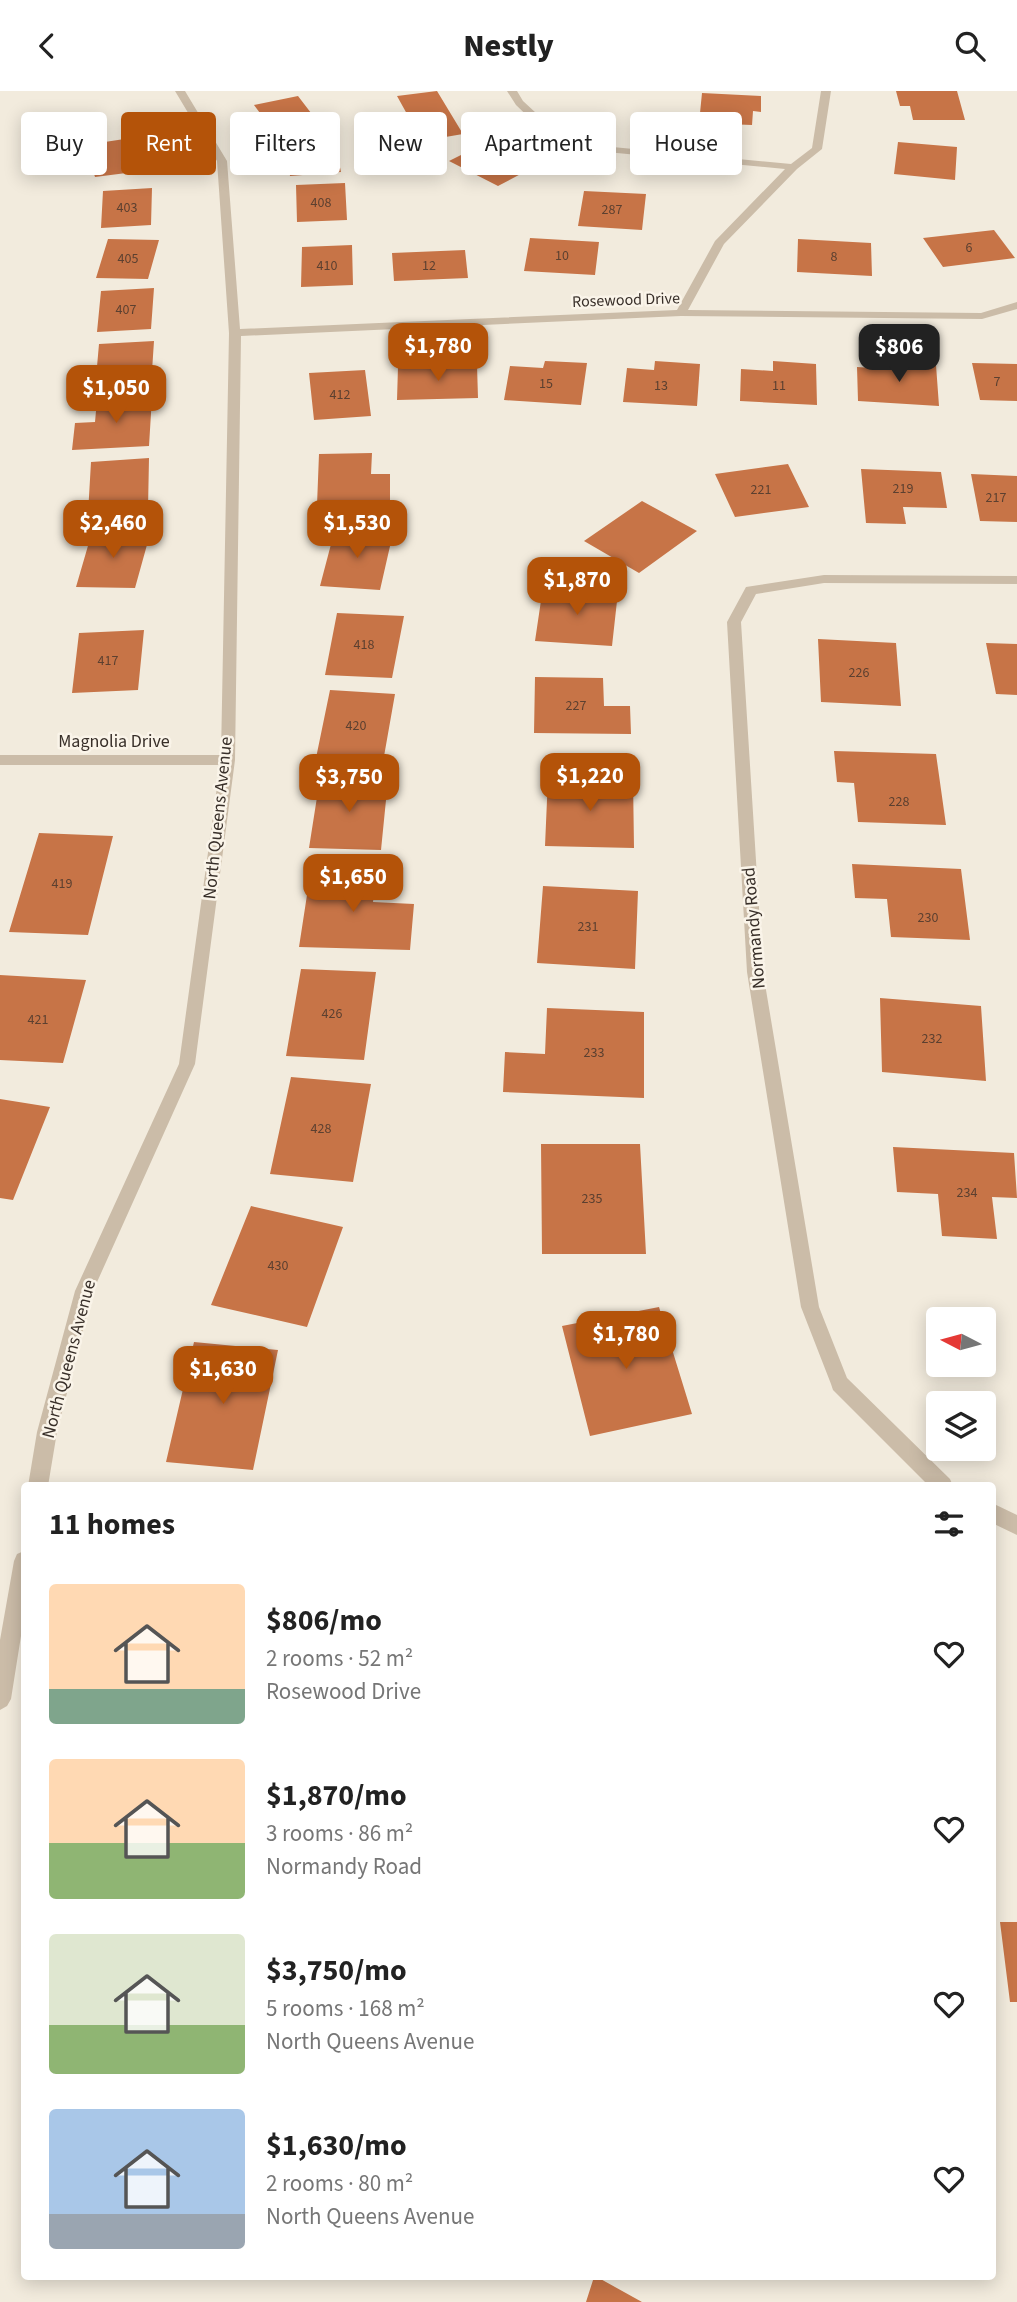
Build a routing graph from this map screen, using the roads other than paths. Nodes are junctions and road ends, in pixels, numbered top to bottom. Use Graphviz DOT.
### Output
graph roads {
  1 [pos="180,91"];
  2 [pos="512,91"];
  3 [pos="826,91"];
  4 [pos="793,167"];
  5 [pos="1017,305"];
  6 [pos="681,313"];
  7 [pos="234,333"];
  8 [pos="1017,579"];
  9 [pos="0,760"];
  10 [pos="228,760"];
  11 [pos="39,1482"];
  12 [pos="939,1482"];
  13 [pos="996,1514"];
  14 [pos="1017,1525"];
  15 [pos="21,1578"];
  16 [pos="0,1699"];
  1 -- 7 [label="street, North Queens Avenue"];
  2 -- 4 [label="street"];
  3 -- 4 [label="street"];
  4 -- 6 [label="street"];
  5 -- 6 [label="street, Rosewood Drive"];
  6 -- 7 [label="street, Rosewood Drive"];
  7 -- 10 [label="street, North Queens Avenue"];
  8 -- 12 [label="street, Normandy Road"];
  9 -- 10 [label="street, Magnolia Drive"];
  10 -- 11 [label="street, North Queens Avenue"];
  13 -- 14 [label="street"];
  15 -- 16 [label="street"];
}
